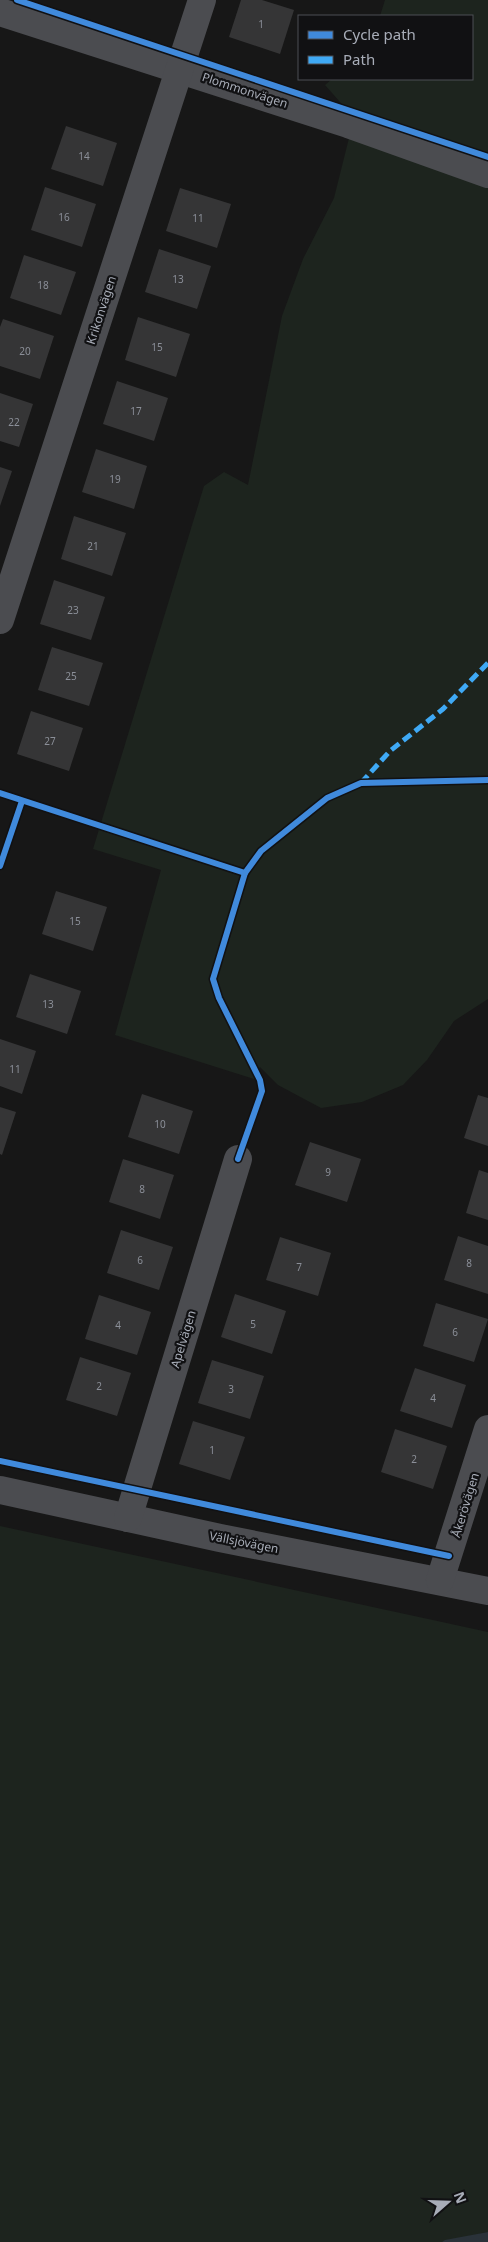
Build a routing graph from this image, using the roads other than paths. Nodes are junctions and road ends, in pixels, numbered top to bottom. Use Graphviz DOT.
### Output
graph roads {
  1 [pos="202,0"];
  2 [pos="0,12"];
  3 [pos="180,69"];
  4 [pos="488,174"];
  5 [pos="0,620"];
  6 [pos="238,1159"];
  7 [pos="488,1429"];
  8 [pos="0,1490"];
  9 [pos="128,1518"];
  10 [pos="440,1580"];
  11 [pos="488,1591"];
  1 -- 3 [label="street, Krikonvägen"];
  2 -- 3 [label="street, Plommonvägen"];
  3 -- 4 [label="street, Plommonvägen"];
  3 -- 5 [label="street, Krikonvägen"];
  6 -- 9 [label="street, Apelvägen"];
  7 -- 10 [label="street, Åkerövägen"];
  8 -- 9 [label="street, Vällsjövägen"];
  9 -- 10 [label="street, Vällsjövägen"];
  10 -- 11 [label="street, Vällsjövägen"];
}
